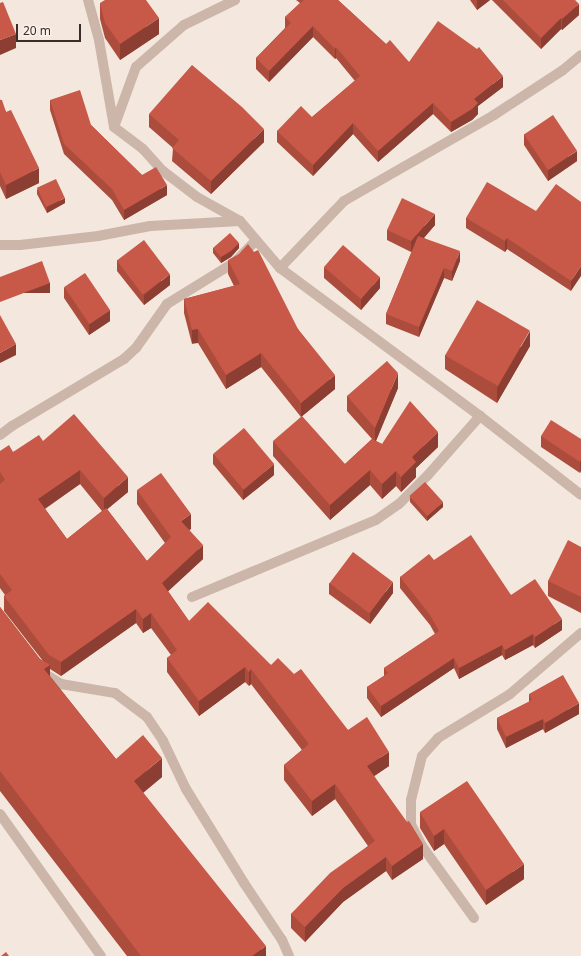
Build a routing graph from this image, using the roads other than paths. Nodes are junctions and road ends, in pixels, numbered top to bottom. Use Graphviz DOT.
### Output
graph roads {
  1 [pos="88,0"];
  2 [pos="235,0"];
  3 [pos="581,55"];
  4 [pos="114,127"];
  5 [pos="240,221"];
  6 [pos="256,240"];
  7 [pos="0,245"];
  8 [pos="280,268"];
  9 [pos="480,416"];
  10 [pos="0,435"];
  11 [pos="581,495"];
  12 [pos="192,597"];
  13 [pos="581,633"];
  14 [pos="36,663"];
  15 [pos="0,814"];
  16 [pos="474,918"];
  17 [pos="101,956"];
  18 [pos="289,956"];
  1 -- 4 [label="street"];
  2 -- 4 [label="street"];
  3 -- 8 [label="street"];
  4 -- 5 [label="street"];
  5 -- 6 [label="street"];
  5 -- 7 [label="street"];
  6 -- 8 [label="street"];
  6 -- 10 [label="street"];
  8 -- 9 [label="street"];
  9 -- 11 [label="street"];
  9 -- 12 [label="street"];
  13 -- 16 [label="street"];
  14 -- 18 [label="street"];
  15 -- 17 [label="street"];
}
